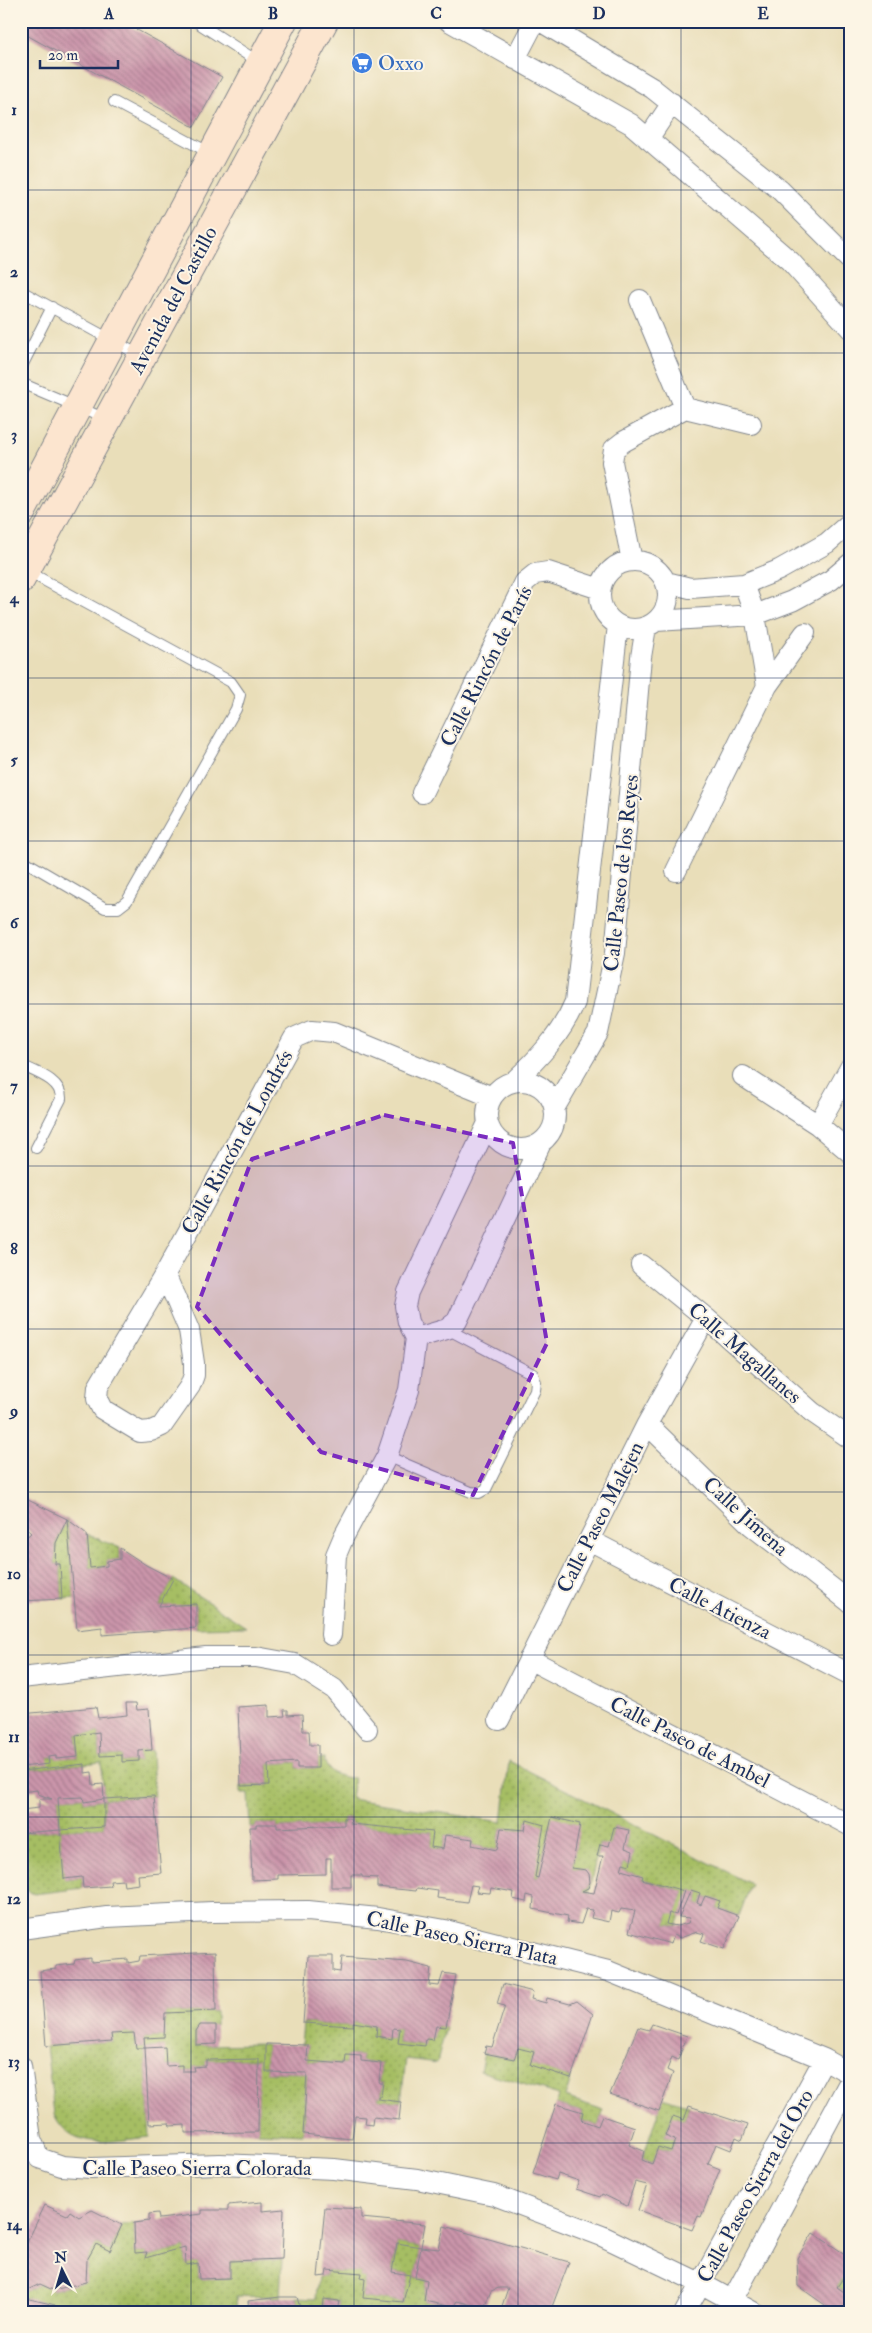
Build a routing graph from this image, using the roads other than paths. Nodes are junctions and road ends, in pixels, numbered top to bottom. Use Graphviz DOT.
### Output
graph roads {
  1 [pos="195,21"];
  2 [pos="284,21"];
  3 [pos="324,21"];
  4 [pos="449,21"];
  5 [pos="535,21"];
  6 [pos="540,21"];
  7 [pos="211,25"];
  8 [pos="515,59"];
  9 [pos="261,64"];
  10 [pos="114,102"];
  11 [pos="672,103"];
  12 [pos="648,139"];
  13 [pos="213,154"];
  14 [pos="851,261"];
  15 [pos="21,291"];
  16 [pos="640,300"];
  17 [pos="52,307"];
  18 [pos="851,329"];
  19 [pos="112,340"];
  20 [pos="142,356"];
  21 [pos="21,368"];
  22 [pos="21,383"];
  23 [pos="78,406"];
  24 [pos="684,408"];
  25 [pos="109,421"];
  26 [pos="751,424"];
  27 [pos="21,513"];
  28 [pos="851,522"];
  29 [pos="632,560"];
  30 [pos="851,563"];
  31 [pos="23,572"];
  32 [pos="666,582"];
  33 [pos="744,584"];
  34 [pos="600,589"];
  35 [pos="755,615"];
  36 [pos="651,624"];
  37 [pos="618,625"];
  38 [pos="805,634"];
  39 [pos="767,686"];
  40 [pos="422,794"];
  41 [pos="21,859"];
  42 [pos="676,870"];
  43 [pos="21,1065"];
  44 [pos="851,1066"];
  45 [pos="743,1076"];
  46 [pos="514,1082"];
  47 [pos="492,1097"];
  48 [pos="555,1107"];
  49 [pos="488,1123"];
  50 [pos="818,1125"];
  51 [pos="541,1143"];
  52 [pos="36,1148"];
  53 [pos="851,1153"];
  54 [pos="641,1265"];
  55 [pos="165,1274"];
  56 [pos="706,1318"];
  57 [pos="447,1329"];
  58 [pos="416,1338"];
  59 [pos="646,1424"];
  60 [pos="851,1439"];
  61 [pos="387,1456"];
  62 [pos="588,1540"];
  63 [pos="851,1603"];
  64 [pos="331,1634"];
  65 [pos="529,1659"];
  66 [pos="851,1675"];
  67 [pos="21,1678"];
  68 [pos="499,1720"];
  69 [pos="367,1728"];
  70 [pos="851,1826"];
  71 [pos="21,1929"];
  72 [pos="824,2059"];
  73 [pos="21,2066"];
  74 [pos="851,2074"];
  75 [pos="851,2079"];
  76 [pos="702,2284"];
  77 [pos="729,2306"];
  78 [pos="685,2312"];
  79 [pos="753,2312"];
  1 -- 7 [label="lane"];
  2 -- 9 [label="main road, Avenida del Castillo"];
  3 -- 20 [label="main road, Avenida del Castillo"];
  4 -- 8 [label="street"];
  5 -- 8 [label="street"];
  6 -- 11 [label="street"];
  7 -- 9 [label="lane"];
  8 -- 12 [label="street"];
  9 -- 13 [label="main road, Avenida del Castillo"];
  10 -- 13 [label="lane"];
  11 -- 12 [label="street"];
  11 -- 14 [label="street"];
  12 -- 18 [label="street"];
  13 -- 19 [label="main road, Avenida del Castillo"];
  15 -- 17 [label="lane"];
  16 -- 24 [label="street"];
  17 -- 19 [label="lane"];
  17 -- 21 [label="lane"];
  19 -- 20 [label="lane"];
  19 -- 23 [label="main road, Avenida del Castillo"];
  20 -- 25 [label="main road, Avenida del Castillo"];
  22 -- 23 [label="lane"];
  23 -- 25 [label="lane"];
  23 -- 27 [label="main road, Avenida del Castillo"];
  24 -- 26 [label="street"];
  24 -- 29 [label="street"];
  25 -- 31 [label="main road, Avenida del Castillo"];
  28 -- 33 [label="street"];
  29 -- 32 [label="street"];
  29 -- 34 [label="street"];
  30 -- 35 [label="street"];
  31 -- 41 [label="lane"];
  32 -- 33 [label="street"];
  32 -- 36 [label="street"];
  33 -- 35 [label="street"];
  34 -- 37 [label="street"];
  34 -- 40 [label="street, Calle Rincón de París"];
  35 -- 36 [label="street"];
  35 -- 39 [label="street"];
  36 -- 37 [label="street"];
  36 -- 48 [label="street, Calle Paseo de los Reyes"];
  37 -- 46 [label="street, Calle Paseo de los Reyes"];
  38 -- 39 [label="street"];
  39 -- 42 [label="street"];
  43 -- 52 [label="lane"];
  44 -- 50 [label="street"];
  45 -- 50 [label="street"];
  46 -- 47 [label="street"];
  46 -- 48 [label="street"];
  47 -- 49 [label="street"];
  47 -- 55 [label="street, Calle Rincón de Londrés"];
  48 -- 51 [label="street"];
  49 -- 51 [label="street"];
  49 -- 58 [label="street"];
  50 -- 53 [label="street"];
  51 -- 57 [label="street"];
  54 -- 56 [label="street, Calle Magallanes"];
  55 -- 55 [label="street, Calle Rincón de Londrés"];
  56 -- 59 [label="street, Calle Paseo Malejen"];
  56 -- 60 [label="street, Calle Magallanes"];
  57 -- 58 [label="street"];
  57 -- 61 [label="lane"];
  58 -- 61 [label="street"];
  59 -- 62 [label="street, Calle Paseo Malejen"];
  59 -- 63 [label="street, Calle Jimena"];
  61 -- 64 [label="street"];
  62 -- 65 [label="street, Calle Paseo Malejen"];
  62 -- 66 [label="street, Calle Atienza"];
  65 -- 68 [label="street, Calle Paseo Malejen"];
  65 -- 70 [label="street, Calle Paseo de Ambel"];
  67 -- 69 [label="street"];
  71 -- 72 [label="street, Calle Paseo Sierra Plata"];
  72 -- 74 [label="street, Calle Paseo Sierra Plata"];
  72 -- 76 [label="street, Calle Paseo Sierra del Oro"];
  73 -- 76 [label="street, Calle Paseo Sierra Colorada"];
  75 -- 77 [label="street, Calle Paseo Sierra del Oro"];
  76 -- 77 [label="street, Calle Paseo Sierra Colorada"];
  76 -- 78 [label="street, Calle Paseo Sierra del Oro"];
  77 -- 79 [label="street, Calle Paseo Sierra Colorada"];
}
